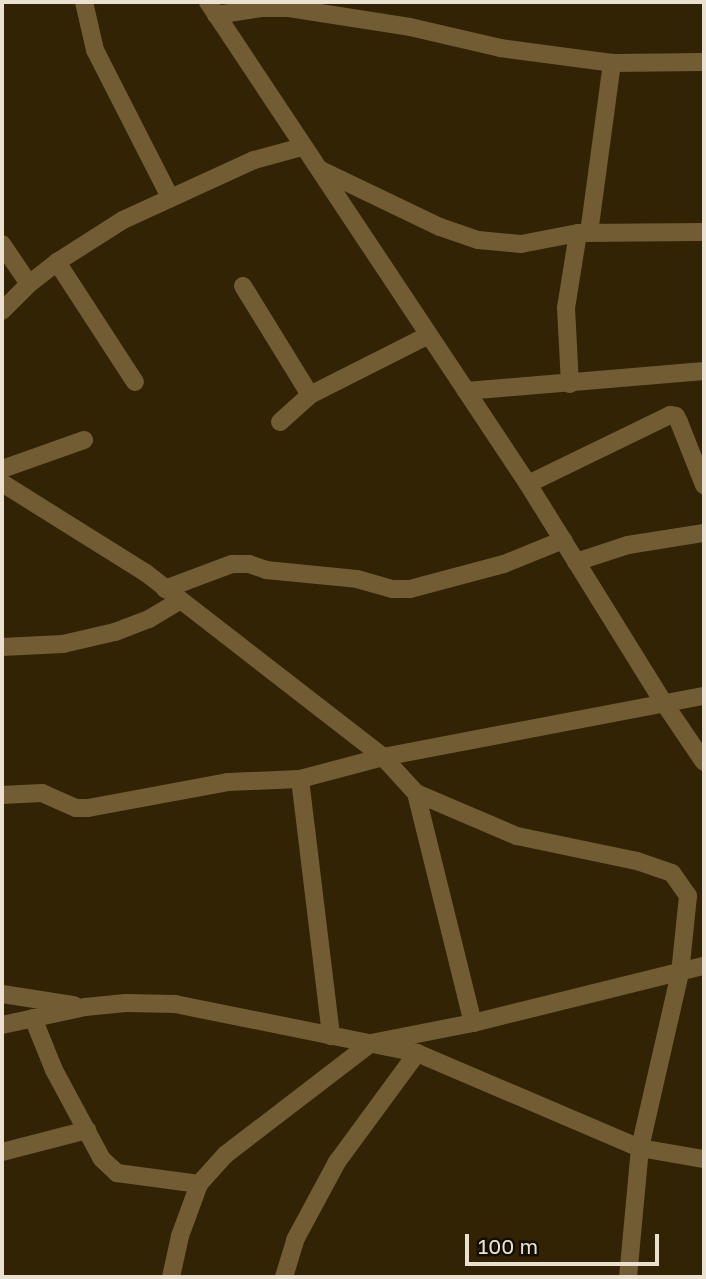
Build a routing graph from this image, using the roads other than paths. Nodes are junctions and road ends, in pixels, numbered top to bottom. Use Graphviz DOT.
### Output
graph roads {
  1 [pos="84,2"];
  2 [pos="212,9"];
  3 [pos="704,62"];
  4 [pos="612,63"];
  5 [pos="302,147"];
  6 [pos="321,170"];
  7 [pos="170,197"];
  8 [pos="704,232"];
  9 [pos="584,233"];
  10 [pos="2,244"];
  11 [pos="57,262"];
  12 [pos="29,284"];
  13 [pos="243,286"];
  14 [pos="2,311"];
  15 [pos="429,335"];
  16 [pos="704,371"];
  17 [pos="135,382"];
  18 [pos="570,384"];
  19 [pos="466,391"];
  20 [pos="310,395"];
  21 [pos="280,422"];
  22 [pos="83,440"];
  23 [pos="2,469"];
  24 [pos="2,483"];
  25 [pos="528,484"];
  26 [pos="704,485"];
  27 [pos="704,533"];
  28 [pos="563,540"];
  29 [pos="576,562"];
  30 [pos="165,589"];
  31 [pos="179,601"];
  32 [pos="2,647"];
  33 [pos="704,696"];
  34 [pos="664,703"];
  35 [pos="383,757"];
  36 [pos="704,762"];
  37 [pos="300,779"];
  38 [pos="416,793"];
  39 [pos="2,795"];
  40 [pos="704,966"];
  41 [pos="680,973"];
  42 [pos="2,994"];
  43 [pos="85,1007"];
  44 [pos="33,1018"];
  45 [pos="2,1021"];
  46 [pos="472,1023"];
  47 [pos="331,1035"];
  48 [pos="371,1043"];
  49 [pos="417,1053"];
  50 [pos="87,1130"];
  51 [pos="640,1147"];
  52 [pos="2,1152"];
  53 [pos="704,1159"];
  54 [pos="199,1184"];
  55 [pos="171,1277"];
  56 [pos="284,1277"];
  57 [pos="628,1277"];
  1 -- 7 [label="street"];
  2 -- 4 [label="street"];
  2 -- 5 [label="street"];
  3 -- 4 [label="street"];
  4 -- 9 [label="street"];
  5 -- 6 [label="street"];
  5 -- 7 [label="street"];
  6 -- 9 [label="street"];
  6 -- 15 [label="street"];
  7 -- 11 [label="street"];
  8 -- 9 [label="street"];
  9 -- 18 [label="street"];
  10 -- 12 [label="street"];
  11 -- 12 [label="street"];
  11 -- 17 [label="street"];
  12 -- 14 [label="street"];
  13 -- 20 [label="street"];
  15 -- 19 [label="street"];
  15 -- 20 [label="street"];
  16 -- 18 [label="street"];
  18 -- 19 [label="street"];
  19 -- 25 [label="street"];
  20 -- 21 [label="street"];
  22 -- 23 [label="street"];
  24 -- 30 [label="street"];
  25 -- 26 [label="street"];
  25 -- 28 [label="street"];
  27 -- 29 [label="street"];
  28 -- 29 [label="street"];
  28 -- 30 [label="street"];
  29 -- 34 [label="street"];
  30 -- 31 [label="street"];
  31 -- 32 [label="street"];
  31 -- 35 [label="street"];
  33 -- 34 [label="street"];
  34 -- 35 [label="street"];
  34 -- 36 [label="street"];
  35 -- 37 [label="street"];
  35 -- 38 [label="street"];
  37 -- 39 [label="street"];
  37 -- 47 [label="street"];
  38 -- 41 [label="street"];
  38 -- 46 [label="street"];
  40 -- 41 [label="street"];
  41 -- 46 [label="street"];
  41 -- 51 [label="street"];
  42 -- 43 [label="street"];
  43 -- 44 [label="street"];
  43 -- 47 [label="street"];
  44 -- 45 [label="street"];
  44 -- 50 [label="street"];
  46 -- 48 [label="street"];
  47 -- 48 [label="street"];
  48 -- 49 [label="street"];
  48 -- 54 [label="street"];
  49 -- 51 [label="street"];
  49 -- 56 [label="street"];
  50 -- 52 [label="street"];
  50 -- 54 [label="street"];
  51 -- 53 [label="street"];
  51 -- 57 [label="street"];
  54 -- 55 [label="street"];
}
